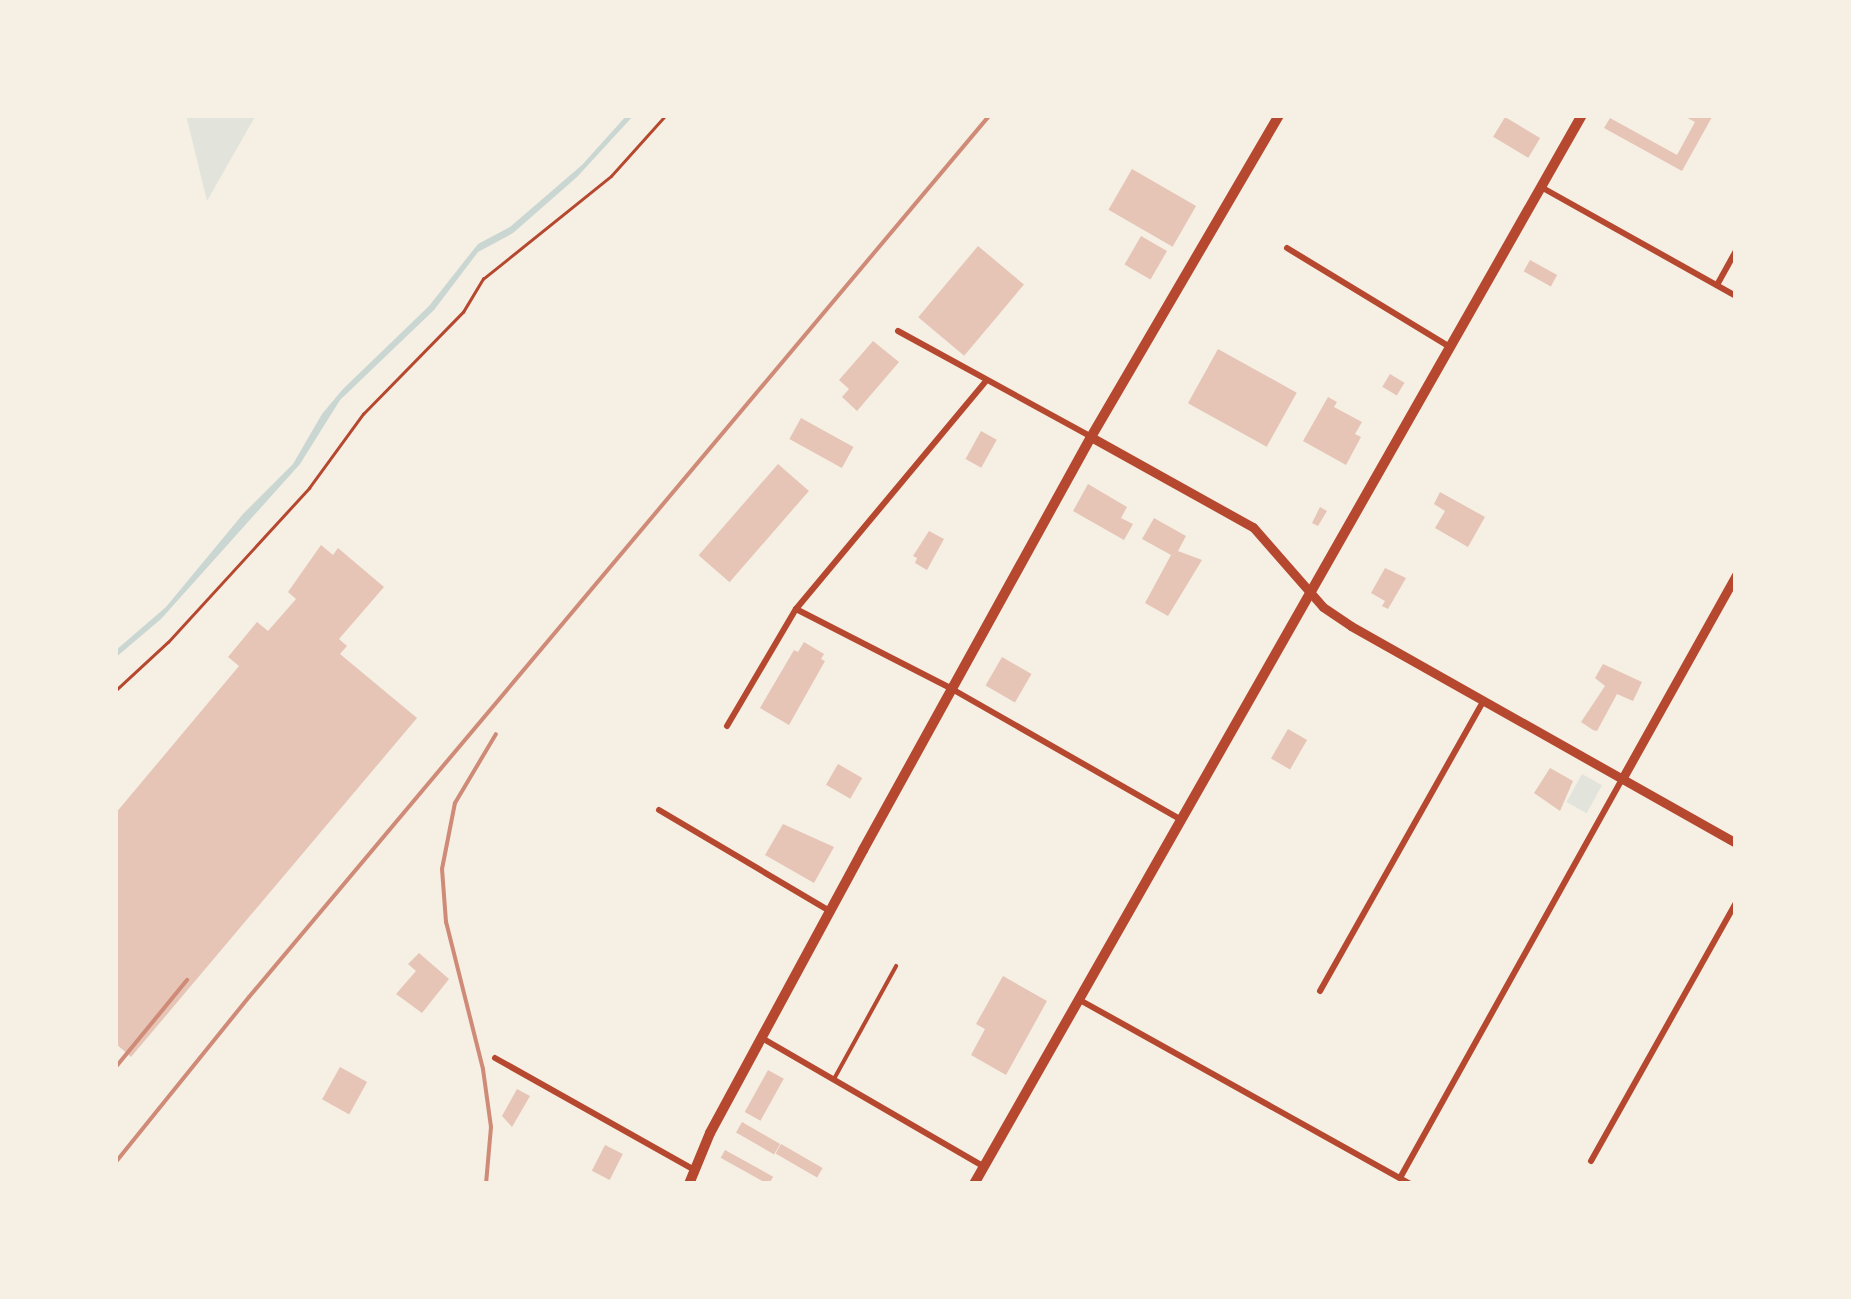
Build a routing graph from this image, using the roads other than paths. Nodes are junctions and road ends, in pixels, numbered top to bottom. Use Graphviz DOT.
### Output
graph roads {
  1 [pos="1279,115"];
  2 [pos="1582,115"];
  3 [pos="1540,187"];
  4 [pos="1286,248"];
  5 [pos="1736,251"];
  6 [pos="1717,286"];
  7 [pos="1736,296"];
  8 [pos="898,331"];
  9 [pos="1448,346"];
  10 [pos="985,382"];
  11 [pos="1091,437"];
  12 [pos="1736,575"];
  13 [pos="1309,592"];
  14 [pos="796,609"];
  15 [pos="952,689"];
  16 [pos="1483,702"];
  17 [pos="727,726"];
  18 [pos="1622,779"];
  19 [pos="659,810"];
  20 [pos="1178,818"];
  21 [pos="1736,843"];
  22 [pos="1736,903"];
  23 [pos="830,911"];
  24 [pos="896,966"];
  25 [pos="1320,991"];
  26 [pos="1077,998"];
  27 [pos="762,1038"];
  28 [pos="496,1058"];
  29 [pos="834,1080"];
  30 [pos="1592,1161"];
  31 [pos="983,1166"];
  32 [pos="693,1169"];
  33 [pos="1400,1178"];
  34 [pos="978,1182"];
  35 [pos="689,1184"];
  36 [pos="1411,1184"];
  1 -- 11 [label="main road"];
  2 -- 3 [label="main road"];
  3 -- 6 [label="street"];
  3 -- 9 [label="main road"];
  4 -- 9 [label="street"];
  5 -- 6 [label="street"];
  6 -- 7 [label="street"];
  8 -- 10 [label="street"];
  9 -- 13 [label="main road"];
  10 -- 11 [label="street"];
  10 -- 14 [label="street"];
  11 -- 13 [label="main road"];
  11 -- 15 [label="main road"];
  12 -- 18 [label="main road"];
  13 -- 16 [label="main road"];
  13 -- 20 [label="main road"];
  14 -- 15 [label="street"];
  14 -- 17 [label="street"];
  15 -- 20 [label="street"];
  15 -- 23 [label="main road"];
  16 -- 18 [label="main road"];
  16 -- 25 [label="street"];
  18 -- 21 [label="main road"];
  18 -- 33 [label="street"];
  19 -- 23 [label="street"];
  20 -- 26 [label="main road"];
  22 -- 30 [label="street"];
  23 -- 27 [label="main road"];
  24 -- 29 [label="lane"];
  26 -- 31 [label="main road"];
  26 -- 33 [label="street"];
  27 -- 29 [label="street"];
  27 -- 32 [label="main road"];
  28 -- 32 [label="street"];
  29 -- 31 [label="street"];
  31 -- 34 [label="main road"];
  32 -- 35 [label="main road"];
  33 -- 36 [label="street"];
}
